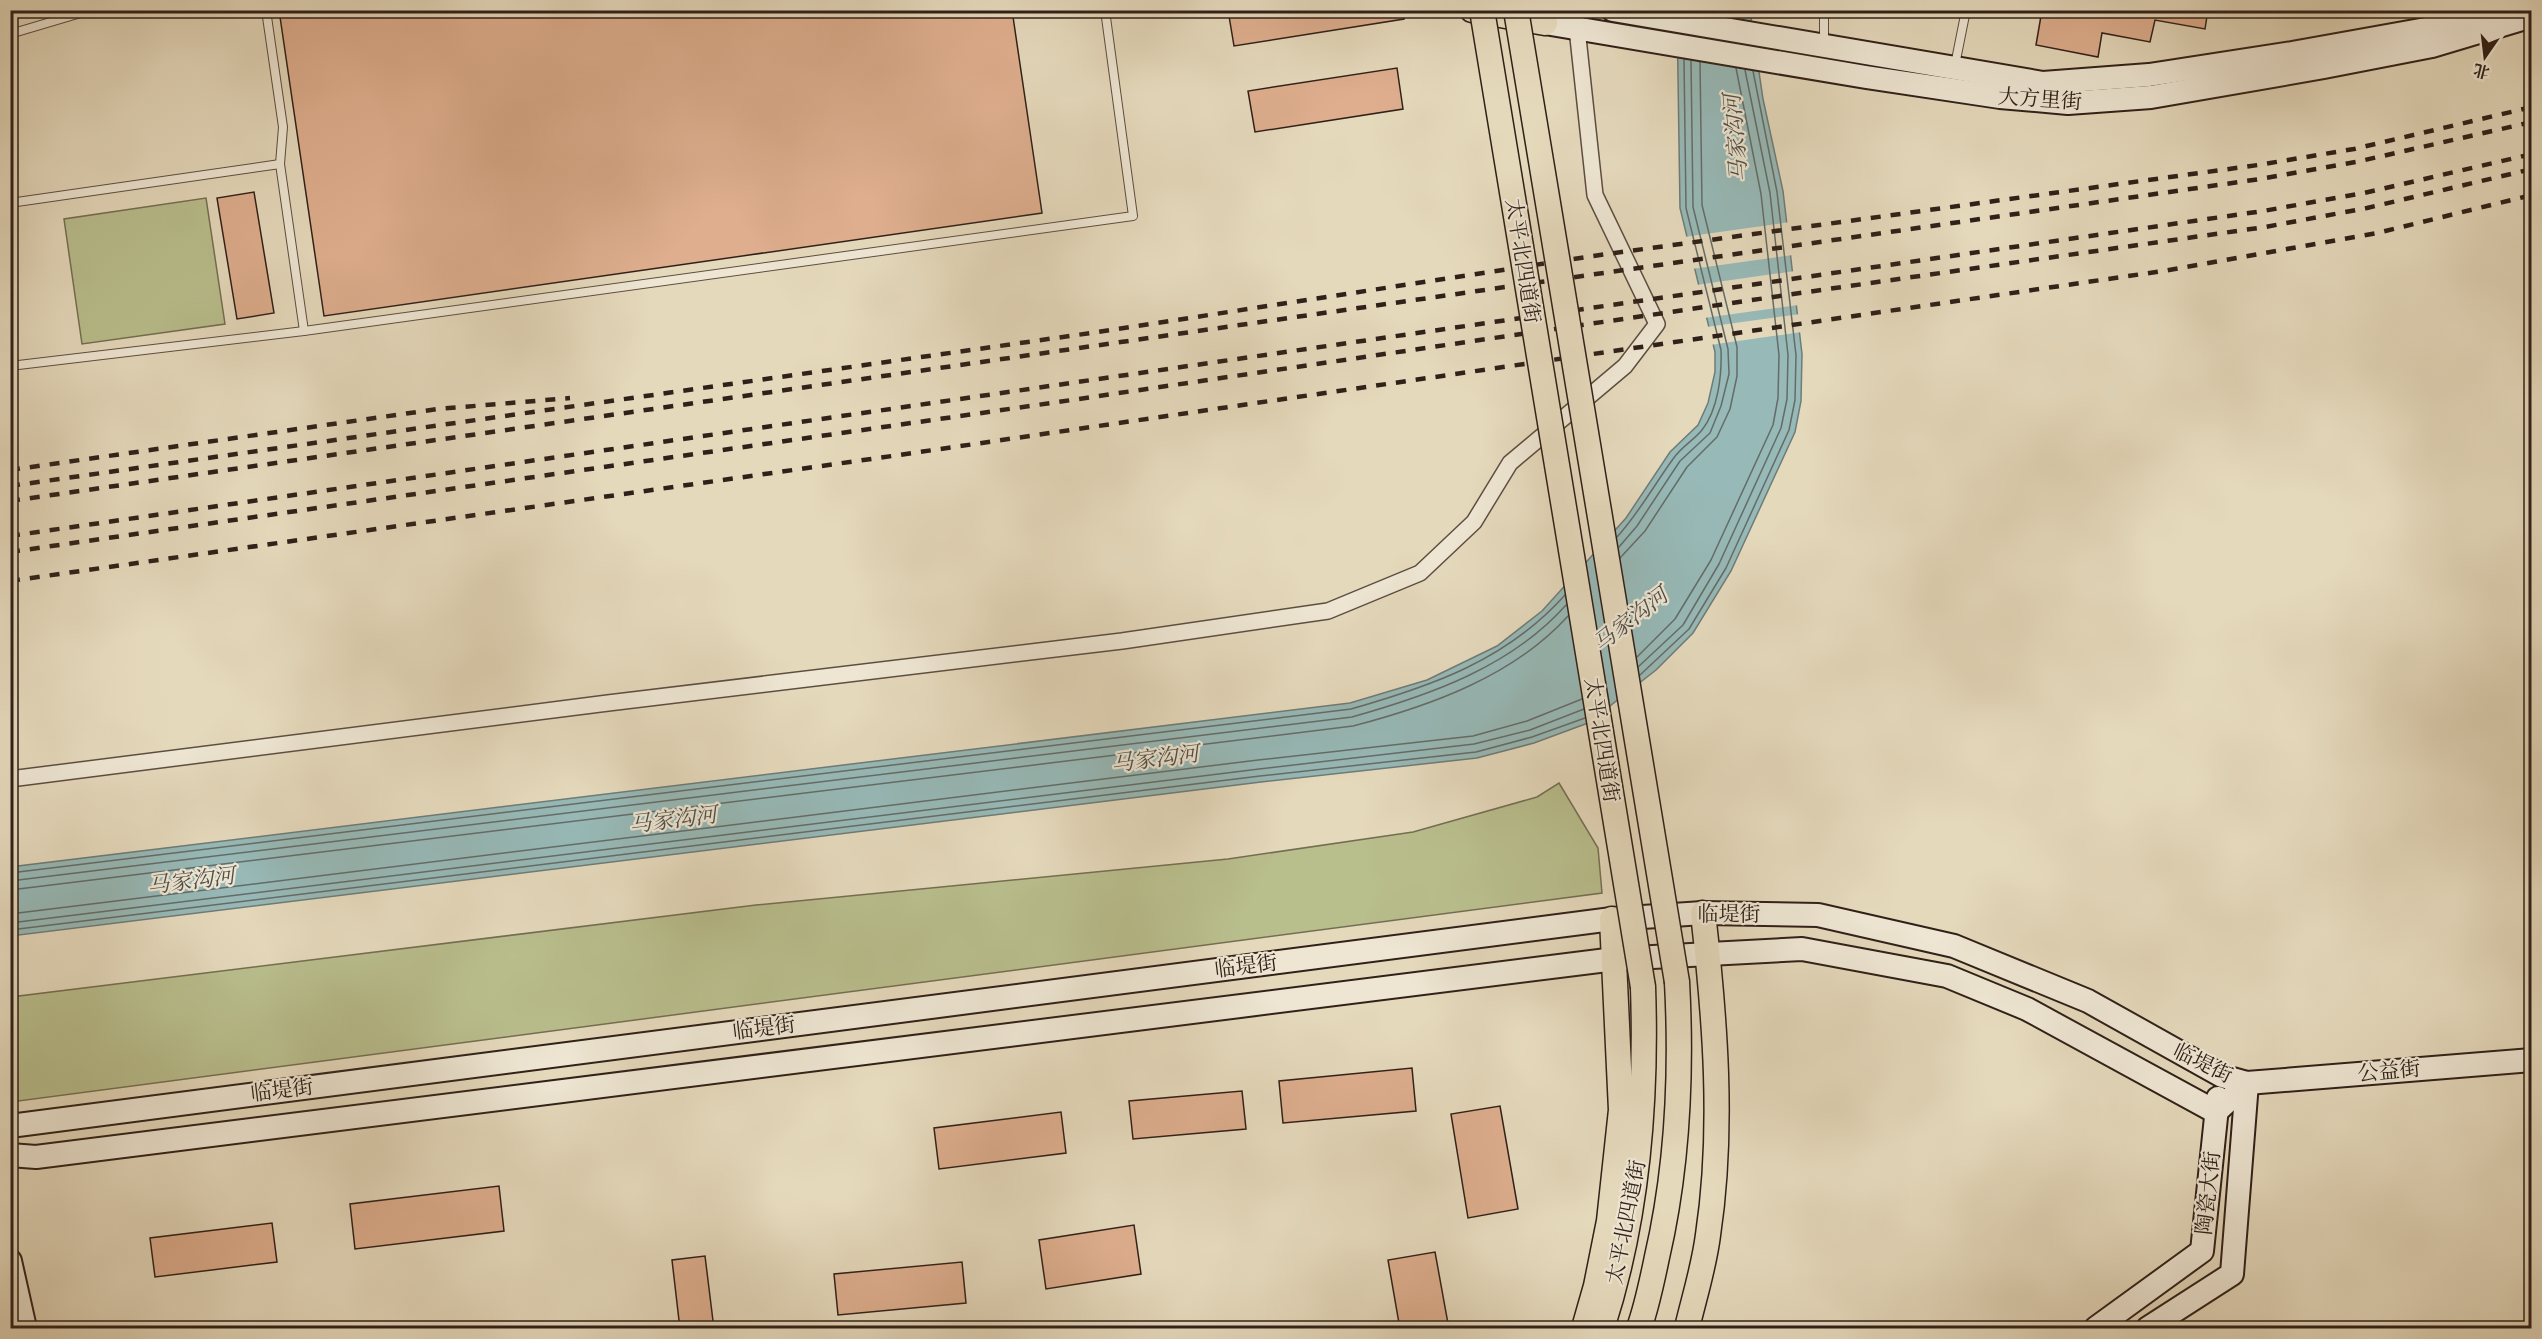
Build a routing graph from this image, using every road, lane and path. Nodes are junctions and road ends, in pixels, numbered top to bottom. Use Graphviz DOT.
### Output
graph roads {
  1 [pos="91,10"];
  2 [pos="266,10"];
  3 [pos="1105,10"];
  4 [pos="1472,10"];
  5 [pos="1482,10"];
  6 [pos="1516,10"];
  7 [pos="1613,10"];
  8 [pos="1824,10"];
  9 [pos="1966,10"];
  10 [pos="2489,10"];
  11 [pos="2532,16"];
  12 [pos="1544,17"];
  13 [pos="1576,20"];
  14 [pos="10,34"];
  15 [pos="1824,46"];
  16 [pos="1954,69"];
  17 [pos="280,164"];
  18 [pos="10,203"];
  19 [pos="304,331"];
  20 [pos="10,366"];
  21 [pos="10,779"];
  22 [pos="1703,913"];
  23 [pos="1612,919"];
  24 [pos="1708,956"];
  25 [pos="1615,959"];
  26 [pos="2532,1060"];
  27 [pos="2222,1076"];
  28 [pos="2247,1083"];
  29 [pos="2216,1112"];
  30 [pos="10,1126"];
  31 [pos="10,1155"];
  32 [pos="10,1261"];
  33 [pos="25,1329"];
  34 [pos="1584,1329"];
  35 [pos="1602,1329"];
  36 [pos="1639,1329"];
  37 [pos="1687,1329"];
  38 [pos="2096,1329"];
  39 [pos="2148,1329"];
  1 -- 14 [label="lane"];
  2 -- 17 [label="lane"];
  3 -- 19 [label="lane"];
  4 -- 12 [label="main road"];
  5 -- 35 [label="main road, 太平北四道街, bridge"];
  6 -- 36 [label="main road, 太平北四道街, bridge"];
  7 -- 15 [label="street, 大方里街"];
  8 -- 15 [label="lane"];
  9 -- 16 [label="lane"];
  10 -- 16 [label="street, 大方里街"];
  11 -- 13 [label="street, 大方里街"];
  12 -- 13 [label="street, 大方里街"];
  13 -- 21 [label="street"];
  15 -- 16 [label="street, 大方里街"];
  17 -- 18 [label="lane"];
  17 -- 19 [label="lane"];
  19 -- 20 [label="lane"];
  22 -- 23 [label="street, 临堤街"];
  22 -- 24 [label="main road"];
  22 -- 27 [label="street, 临堤街"];
  23 -- 25 [label="main road, 太平北四道街"];
  23 -- 30 [label="street, 临堤街"];
  24 -- 25 [label="street, 临堤街"];
  24 -- 29 [label="street, 临堤街"];
  24 -- 37 [label="main road"];
  25 -- 31 [label="street, 临堤街"];
  25 -- 34 [label="main road, 太平北四道街"];
  26 -- 28 [label="street, 公益街"];
  27 -- 28 [label="street, 临堤街"];
  27 -- 29 [label="street, 陶瓷大街"];
  28 -- 29 [label="street, 临堤街"];
  28 -- 39 [label="street, 陶瓷大街"];
  29 -- 38 [label="street, 陶瓷大街"];
  32 -- 33 [label="street"];
}
